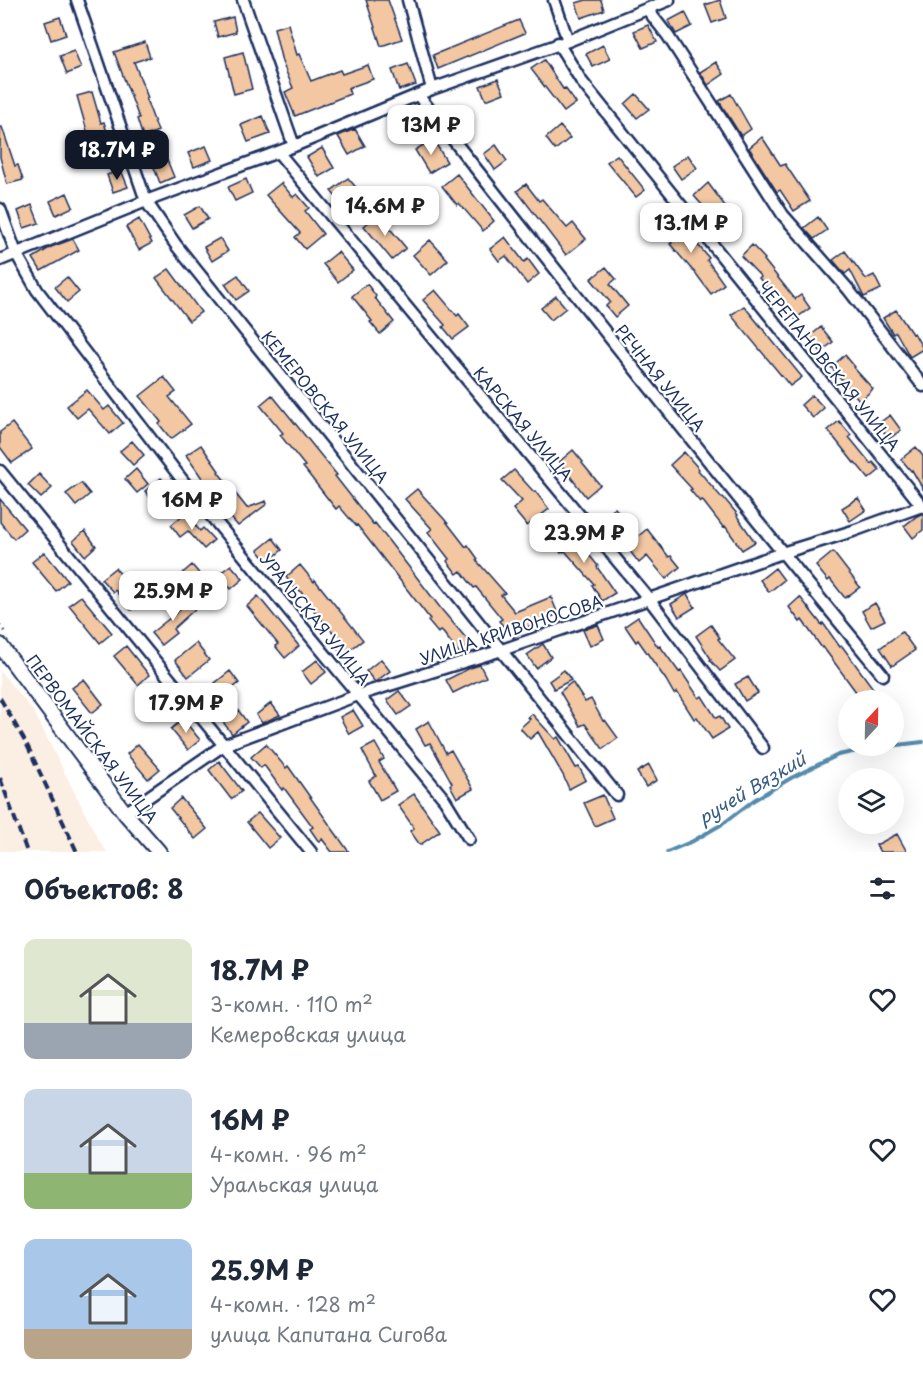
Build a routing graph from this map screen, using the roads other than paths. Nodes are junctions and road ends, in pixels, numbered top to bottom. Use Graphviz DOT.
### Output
graph roads {
  1 [pos="77,0"];
  2 [pos="243,0"];
  3 [pos="408,0"];
  4 [pos="554,0"];
  5 [pos="669,0"];
  6 [pos="647,9"];
  7 [pos="563,42"];
  8 [pos="432,89"];
  9 [pos="418,95"];
  10 [pos="294,146"];
  11 [pos="278,152"];
  12 [pos="146,201"];
  13 [pos="0,209"];
  14 [pos="16,254"];
  15 [pos="0,260"];
  16 [pos="923,386"];
  17 [pos="0,471"];
  18 [pos="922,507"];
  19 [pos="782,553"];
  20 [pos="649,599"];
  21 [pos="0,645"];
  22 [pos="502,650"];
  23 [pos="884,675"];
  24 [pos="358,695"];
  25 [pos="224,744"];
  26 [pos="763,748"];
  27 [pos="617,795"];
  28 [pos="125,813"];
  29 [pos="469,839"];
  30 [pos="159,852"];
  31 [pos="311,852"];
  1 -- 12 [label="street, КЕМЕРОВСКАЯ УЛИЦА"];
  2 -- 10 [label="street"];
  3 -- 8 [label="street"];
  4 -- 7 [label="street, ЧЕРЕПАНОВСКАЯ УЛИЦА"];
  5 -- 6 [label="street"];
  6 -- 7 [label="street"];
  6 -- 16 [label="street"];
  7 -- 8 [label="street"];
  7 -- 18 [label="street, ЧЕРЕПАНОВСКАЯ УЛИЦА"];
  8 -- 9 [label="street"];
  9 -- 10 [label="street"];
  9 -- 19 [label="street, РЕЧНАЯ УЛИЦА"];
  10 -- 11 [label="street"];
  11 -- 12 [label="street"];
  11 -- 20 [label="street, КАРСКАЯ УЛИЦА"];
  12 -- 14 [label="street"];
  12 -- 22 [label="street, КЕМЕРОВСКАЯ УЛИЦА"];
  13 -- 14 [label="street, УРАЛЬСКАЯ УЛИЦА"];
  14 -- 15 [label="street"];
  14 -- 24 [label="street, УРАЛЬСКАЯ УЛИЦА"];
  17 -- 25 [label="street"];
  18 -- 19 [label="street, УЛИЦА КРИВОНОСОВА"];
  19 -- 20 [label="street, УЛИЦА КРИВОНОСОВА"];
  19 -- 23 [label="street, РЕЧНАЯ УЛИЦА"];
  20 -- 22 [label="street, УЛИЦА КРИВОНОСОВА"];
  20 -- 26 [label="street, КАРСКАЯ УЛИЦА"];
  21 -- 28 [label="main road, ПЕРВОМАЙСКАЯ УЛИЦА"];
  22 -- 24 [label="street, УЛИЦА КРИВОНОСОВА"];
  22 -- 27 [label="street, КЕМЕРОВСКАЯ УЛИЦА"];
  24 -- 25 [label="street, УЛИЦА КРИВОНОСОВА"];
  24 -- 29 [label="street, УРАЛЬСКАЯ УЛИЦА"];
  25 -- 28 [label="street, УЛИЦА КРИВОНОСОВА"];
  25 -- 31 [label="street"];
  28 -- 30 [label="main road, ПЕРВОМАЙСКАЯ УЛИЦА"];
}
